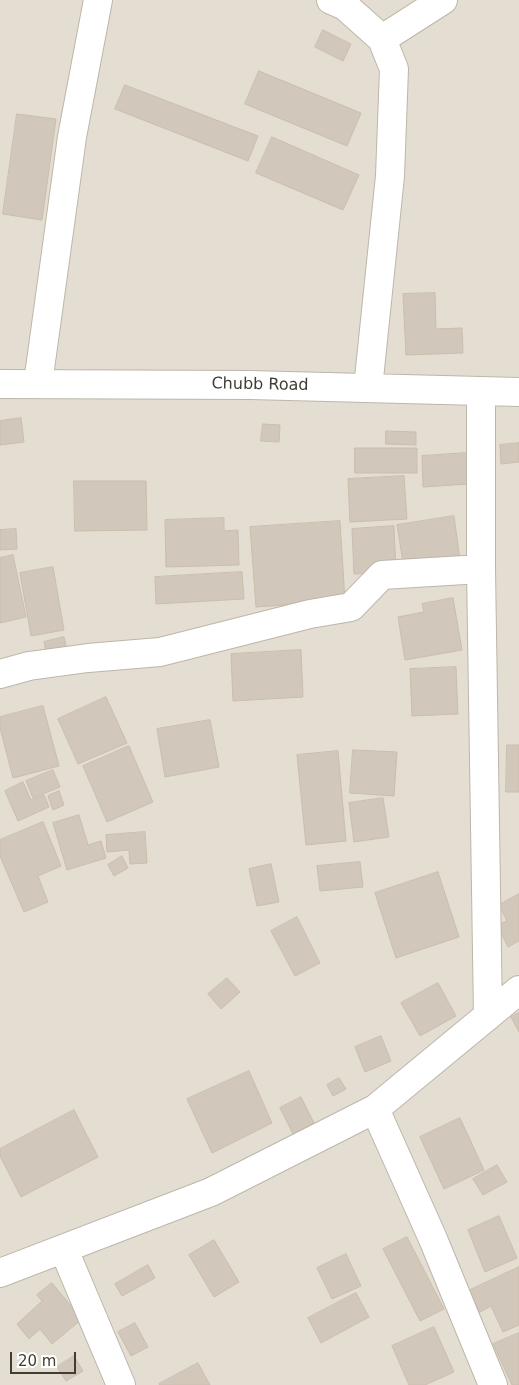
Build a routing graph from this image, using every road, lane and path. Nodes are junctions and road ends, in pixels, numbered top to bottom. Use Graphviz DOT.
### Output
graph roads {
  1 [pos="98,0"];
  2 [pos="331,0"];
  3 [pos="443,0"];
  4 [pos="382,39"];
  5 [pos="38,383"];
  6 [pos="0,384"];
  7 [pos="368,388"];
  8 [pos="481,391"];
  9 [pos="519,392"];
  10 [pos="481,569"];
  11 [pos="0,674"];
  12 [pos="519,990"];
  13 [pos="488,1016"];
  14 [pos="375,1109"];
  15 [pos="64,1250"];
  16 [pos="0,1273"];
  17 [pos="121,1385"];
  18 [pos="493,1385"];
  1 -- 5 [label="street"];
  2 -- 4 [label="street"];
  3 -- 4 [label="street"];
  4 -- 7 [label="street"];
  5 -- 6 [label="street, Chubb Road"];
  5 -- 7 [label="street, Chubb Road"];
  7 -- 8 [label="street, Chubb Road"];
  8 -- 9 [label="street, Chubb Road"];
  8 -- 10 [label="street"];
  10 -- 11 [label="street"];
  10 -- 13 [label="street"];
  12 -- 13 [label="street"];
  13 -- 14 [label="street"];
  14 -- 15 [label="street"];
  14 -- 18 [label="street"];
  15 -- 16 [label="street"];
  15 -- 17 [label="street"];
}
